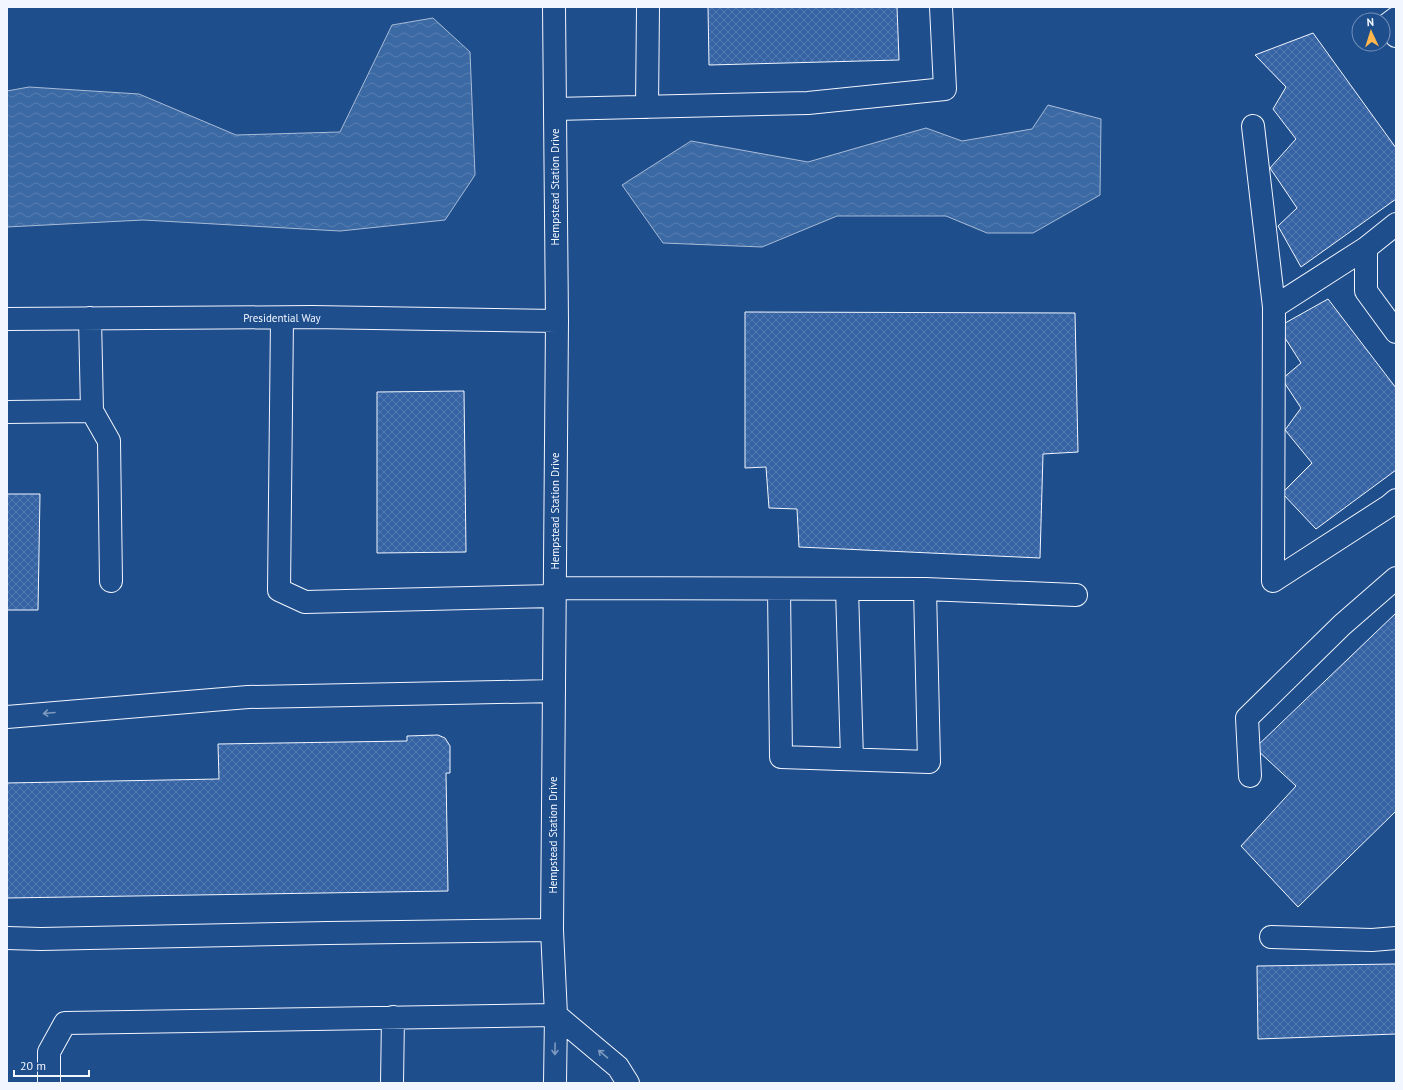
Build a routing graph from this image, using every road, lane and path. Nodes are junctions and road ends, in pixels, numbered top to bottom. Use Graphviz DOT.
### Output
graph roads {
  1 [pos="554,7"];
  2 [pos="648,7"];
  3 [pos="941,7"];
  4 [pos="1396,18"];
  5 [pos="1396,36"];
  6 [pos="647,107"];
  7 [pos="555,109"];
  8 [pos="1253,126"];
  9 [pos="1396,224"];
  10 [pos="1366,248"];
  11 [pos="1274,304"];
  12 [pos="7,318"];
  13 [pos="90,318"];
  14 [pos="282,318"];
  15 [pos="556,321"];
  16 [pos="1396,332"];
  17 [pos="92,411"];
  18 [pos="7,412"];
  19 [pos="1396,500"];
  20 [pos="1396,578"];
  21 [pos="111,580"];
  22 [pos="779,589"];
  23 [pos="847,589"];
  24 [pos="925,589"];
  25 [pos="554,592"];
  26 [pos="1076,595"];
  27 [pos="554,691"];
  28 [pos="7,717"];
  29 [pos="852,760"];
  30 [pos="1250,776"];
  31 [pos="552,930"];
  32 [pos="1271,937"];
  33 [pos="7,938"];
  34 [pos="1396,938"];
  35 [pos="556,1015"];
  36 [pos="392,1017"];
  37 [pos="49,1083"];
  38 [pos="392,1083"];
  39 [pos="555,1083"];
  40 [pos="628,1083"];
  1 -- 7 [label="street, Hempstead Station Drive"];
  2 -- 6 [label="street"];
  3 -- 6 [label="street"];
  4 -- 5 [label="street"];
  6 -- 7 [label="street"];
  7 -- 15 [label="street, Hempstead Station Drive"];
  8 -- 11 [label="street"];
  9 -- 10 [label="street"];
  10 -- 11 [label="street"];
  10 -- 16 [label="street"];
  11 -- 19 [label="street"];
  12 -- 13 [label="street, Presidential Way"];
  13 -- 14 [label="street, Presidential Way"];
  13 -- 17 [label="street"];
  14 -- 15 [label="street, Presidential Way"];
  14 -- 25 [label="street"];
  15 -- 25 [label="street, Hempstead Station Drive"];
  17 -- 18 [label="street"];
  17 -- 21 [label="street"];
  20 -- 30 [label="street"];
  22 -- 23 [label="street"];
  22 -- 25 [label="street"];
  22 -- 29 [label="street"];
  23 -- 24 [label="street"];
  23 -- 29 [label="street"];
  24 -- 26 [label="street"];
  24 -- 29 [label="street"];
  25 -- 27 [label="street, Hempstead Station Drive"];
  27 -- 28 [label="street, one-way"];
  27 -- 31 [label="street, Hempstead Station Drive"];
  31 -- 33 [label="street"];
  31 -- 35 [label="street, Hempstead Station Drive"];
  32 -- 34 [label="street"];
  35 -- 36 [label="street"];
  35 -- 39 [label="street, Hempstead Station Drive, one-way"];
  40 -- 35 [label="street, one-way"];
  36 -- 37 [label="street"];
  36 -- 38 [label="street"];
}
